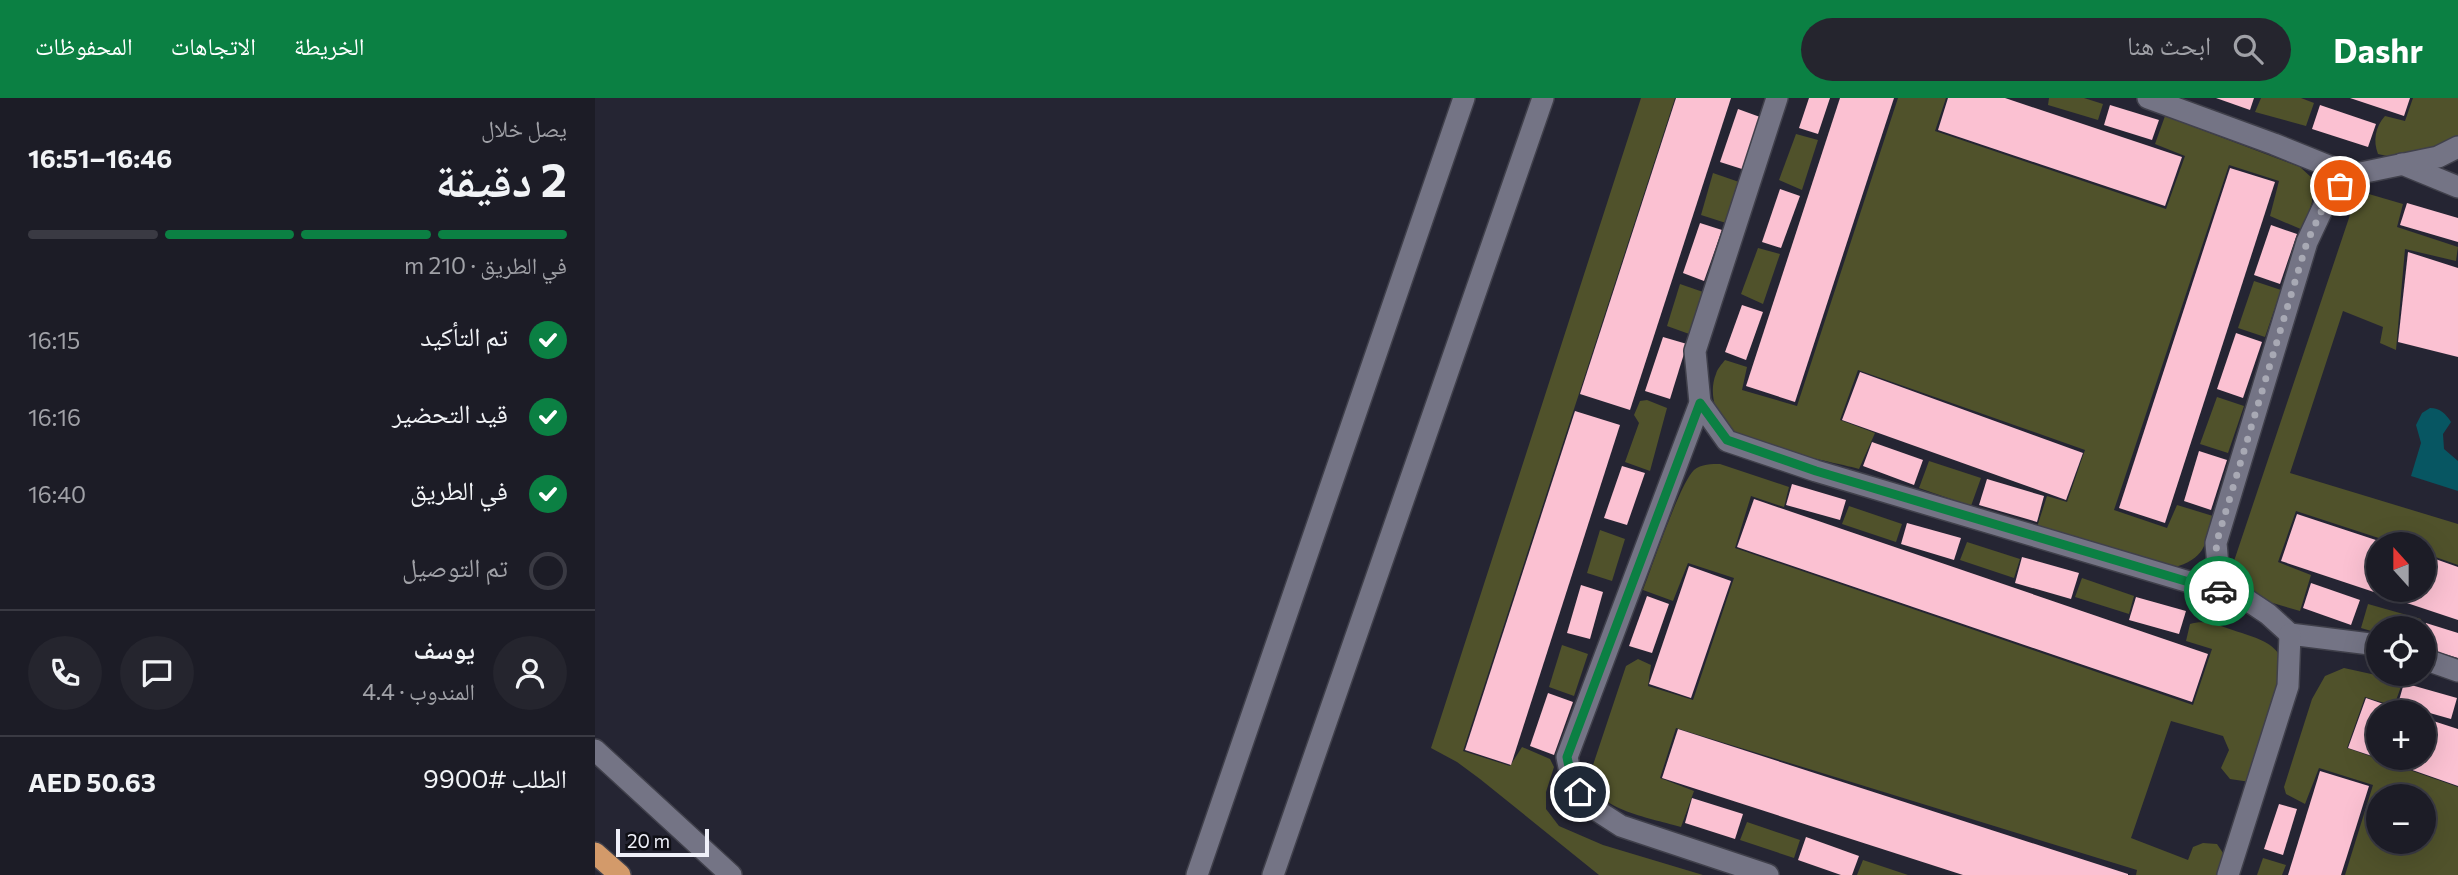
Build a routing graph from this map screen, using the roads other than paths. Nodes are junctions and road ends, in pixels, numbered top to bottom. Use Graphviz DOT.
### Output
graph roads {
  1 [pos="1464,98"];
  2 [pos="1543,98"];
  3 [pos="1777,98"];
  4 [pos="2148,98"];
  5 [pos="2458,146"];
  6 [pos="2402,164"];
  7 [pos="2351,176"];
  8 [pos="2458,187"];
  9 [pos="1700,403"];
  10 [pos="2244,598"];
  11 [pos="2290,634"];
  12 [pos="2366,644"];
  13 [pos="2436,663"];
  14 [pos="2458,671"];
  15 [pos="595,750"];
  16 [pos="595,853"];
  17 [pos="620,875"];
  18 [pos="731,875"];
  19 [pos="1197,875"];
  20 [pos="1273,875"];
  21 [pos="1768,875"];
  22 [pos="2228,875"];
  1 -- 19 [label="street"];
  2 -- 20 [label="street"];
  3 -- 9 [label="street"];
  4 -- 7 [label="street"];
  5 -- 6 [label="street"];
  6 -- 7 [label="street"];
  6 -- 8 [label="street"];
  7 -- 10 [label="street"];
  9 -- 10 [label="street"];
  9 -- 21 [label="street"];
  10 -- 11 [label="street"];
  11 -- 12 [label="street"];
  11 -- 22 [label="street"];
  13 -- 14 [label="street"];
  15 -- 18 [label="street"];
  16 -- 17 [label="highway"];
}
